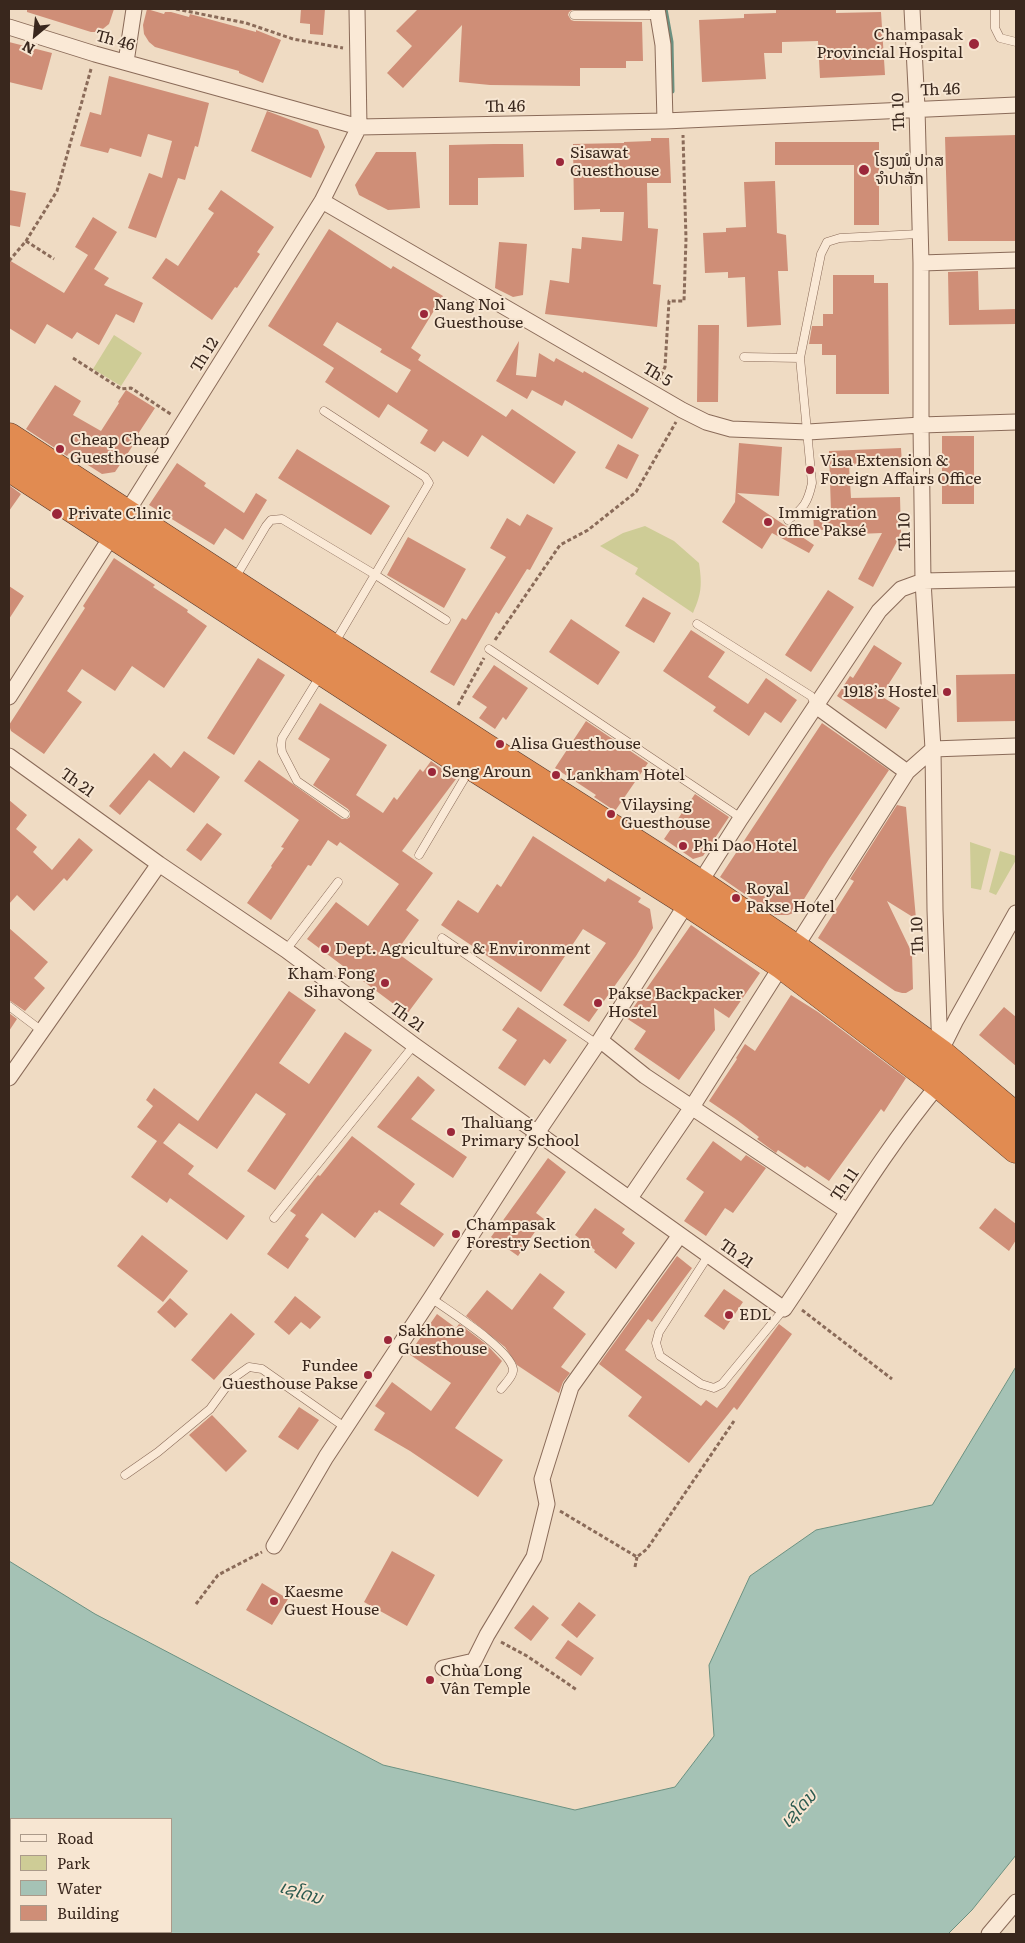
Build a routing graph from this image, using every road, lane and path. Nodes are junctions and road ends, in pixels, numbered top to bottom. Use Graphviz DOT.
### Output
graph roads {
  1 [pos="134,9"];
  2 [pos="176,9"];
  3 [pos="357,9"];
  4 [pos="912,9"];
  5 [pos="995,9"];
  6 [pos="657,12"];
  7 [pos="574,16"];
  8 [pos="9,27"];
  9 [pos="1016,42"];
  10 [pos="358,50"];
  11 [pos="95,54"];
  12 [pos="126,62"];
  13 [pos="1016,105"];
  14 [pos="917,108"];
  15 [pos="683,120"];
  16 [pos="665,121"];
  17 [pos="359,127"];
  18 [pos="322,202"];
  19 [pos="919,234"];
  20 [pos="26,241"];
  21 [pos="54,259"];
  22 [pos="1016,260"];
  23 [pos="9,261"];
  24 [pos="921,263"];
  25 [pos="744,357"];
  26 [pos="73,358"];
  27 [pos="800,358"];
  28 [pos="653,393"];
  29 [pos="682,410"];
  30 [pos="324,411"];
  31 [pos="183,422"];
  32 [pos="1016,422"];
  33 [pos="920,425"];
  34 [pos="808,432"];
  35 [pos="9,437"];
  36 [pos="9,467"];
  37 [pos="127,512"];
  38 [pos="788,520"];
  39 [pos="112,535"];
  40 [pos="374,574"];
  41 [pos="1016,579"];
  42 [pos="233,581"];
  43 [pos="923,581"];
  44 [pos="446,620"];
  45 [pos="696,624"];
  46 [pos="489,649"];
  47 [pos="324,660"];
  48 [pos="9,697"];
  49 [pos="816,706"];
  50 [pos="448,722"];
  51 [pos="1016,746"];
  52 [pos="934,749"];
  53 [pos="9,756"];
  54 [pos="477,756"];
  55 [pos="907,772"];
  56 [pos="346,814"];
  57 [pos="741,818"];
  58 [pos="419,855"];
  59 [pos="159,864"];
  60 [pos="338,882"];
  61 [pos="694,893"];
  62 [pos="1016,913"];
  63 [pos="442,938"];
  64 [pos="286,950"];
  65 [pos="788,957"];
  66 [pos="9,1006"];
  67 [pos="42,1030"];
  68 [pos="599,1042"];
  69 [pos="414,1045"];
  70 [pos="940,1054"];
  71 [pos="9,1078"];
  72 [pos="939,1084"];
  73 [pos="692,1107"];
  74 [pos="1016,1117"];
  75 [pos="537,1133"];
  76 [pos="1015,1148"];
  77 [pos="630,1198"];
  78 [pos="847,1211"];
  79 [pos="274,1218"];
  80 [pos="680,1235"];
  81 [pos="708,1256"];
  82 [pos="431,1298"];
  83 [pos="787,1305"];
  84 [pos="892,1379"];
  85 [pos="501,1389"];
  86 [pos="734,1421"];
  87 [pos="346,1428"];
  88 [pos="125,1475"];
  89 [pos="547,1504"];
  90 [pos="274,1546"];
  91 [pos="637,1557"];
  92 [pos="636,1567"];
  93 [pos="196,1604"];
  94 [pos="487,1635"];
  95 [pos="443,1668"];
  96 [pos="577,1690"];
  97 [pos="1016,1902"];
  98 [pos="989,1934"];
  1 -- 12 [label="street"];
  2 -- 10 [label="path"];
  3 -- 10 [label="street, Th 12"];
  4 -- 14 [label="street, Th 10"];
  5 -- 9 [label="lane"];
  6 -- 7 [label="lane"];
  6 -- 16 [label="street"];
  8 -- 11 [label="street, Th 46"];
  10 -- 17 [label="street, Th 12"];
  11 -- 12 [label="street, Th 46"];
  11 -- 20 [label="path"];
  12 -- 17 [label="street, Th 46"];
  13 -- 14 [label="street, Th 46"];
  14 -- 15 [label="street, Th 46"];
  14 -- 19 [label="street, Th 10"];
  15 -- 16 [label="street, Th 46"];
  15 -- 28 [label="path"];
  16 -- 17 [label="street, Th 46"];
  17 -- 18 [label="street, Th 12"];
  18 -- 28 [label="street, Th 5"];
  18 -- 31 [label="street, Th 12"];
  19 -- 24 [label="street, Th 10"];
  19 -- 27 [label="lane"];
  20 -- 21 [label="path"];
  20 -- 23 [label="path"];
  22 -- 24 [label="street"];
  24 -- 33 [label="street, Th 10"];
  25 -- 27 [label="lane"];
  26 -- 31 [label="path"];
  27 -- 34 [label="lane"];
  28 -- 29 [label="street, Th 5"];
  29 -- 34 [label="street, Th 5"];
  29 -- 46 [label="path"];
  30 -- 40 [label="lane"];
  31 -- 37 [label="street, Th 12"];
  32 -- 33 [label="street, Th 5"];
  33 -- 34 [label="street, Th 5"];
  33 -- 43 [label="street, Th 10"];
  34 -- 38 [label="lane"];
  35 -- 37 [label="highway"];
  36 -- 39 [label="highway"];
  37 -- 39 [label="street, Th 12"];
  37 -- 42 [label="highway"];
  39 -- 47 [label="highway"];
  39 -- 48 [label="street, Th 12"];
  40 -- 42 [label="lane"];
  40 -- 44 [label="lane"];
  40 -- 47 [label="lane"];
  41 -- 43 [label="street"];
  42 -- 47 [label="highway"];
  43 -- 49 [label="street"];
  43 -- 52 [label="street, Th 10"];
  45 -- 49 [label="lane"];
  46 -- 50 [label="path"];
  46 -- 57 [label="lane"];
  47 -- 50 [label="highway"];
  47 -- 54 [label="highway"];
  47 -- 56 [label="lane"];
  49 -- 55 [label="street"];
  49 -- 57 [label="street"];
  50 -- 54 [label="highway"];
  51 -- 52 [label="street"];
  52 -- 55 [label="street"];
  52 -- 70 [label="street, Th 10"];
  53 -- 59 [label="street, Th 21"];
  54 -- 58 [label="lane"];
  54 -- 61 [label="highway"];
  55 -- 65 [label="street"];
  57 -- 61 [label="street"];
  59 -- 64 [label="street, Th 21"];
  59 -- 67 [label="street"];
  60 -- 64 [label="lane"];
  61 -- 65 [label="highway"];
  61 -- 68 [label="street"];
  62 -- 70 [label="street"];
  63 -- 68 [label="lane"];
  64 -- 69 [label="street, Th 21"];
  65 -- 70 [label="highway"];
  65 -- 72 [label="highway"];
  65 -- 73 [label="street"];
  66 -- 67 [label="lane"];
  67 -- 71 [label="street"];
  68 -- 73 [label="street"];
  68 -- 75 [label="street"];
  69 -- 75 [label="street, Th 21"];
  69 -- 79 [label="lane"];
  70 -- 74 [label="highway"];
  72 -- 76 [label="highway"];
  72 -- 78 [label="street, Th 11"];
  73 -- 77 [label="street"];
  73 -- 78 [label="street"];
  75 -- 77 [label="street, Th 21"];
  75 -- 82 [label="street"];
  77 -- 80 [label="street, Th 21"];
  78 -- 83 [label="street, Th 11"];
  80 -- 81 [label="street, Th 21"];
  80 -- 89 [label="street"];
  81 -- 83 [label="street, Th 21"];
  81 -- 83 [label="lane"];
  82 -- 85 [label="lane"];
  82 -- 87 [label="street"];
  83 -- 84 [label="path"];
  86 -- 91 [label="path"];
  87 -- 88 [label="lane"];
  87 -- 90 [label="street"];
  89 -- 91 [label="path"];
  89 -- 94 [label="street"];
  90 -- 93 [label="path"];
  91 -- 92 [label="path"];
  94 -- 95 [label="street"];
  94 -- 96 [label="path"];
  97 -- 98 [label="street"];
}
